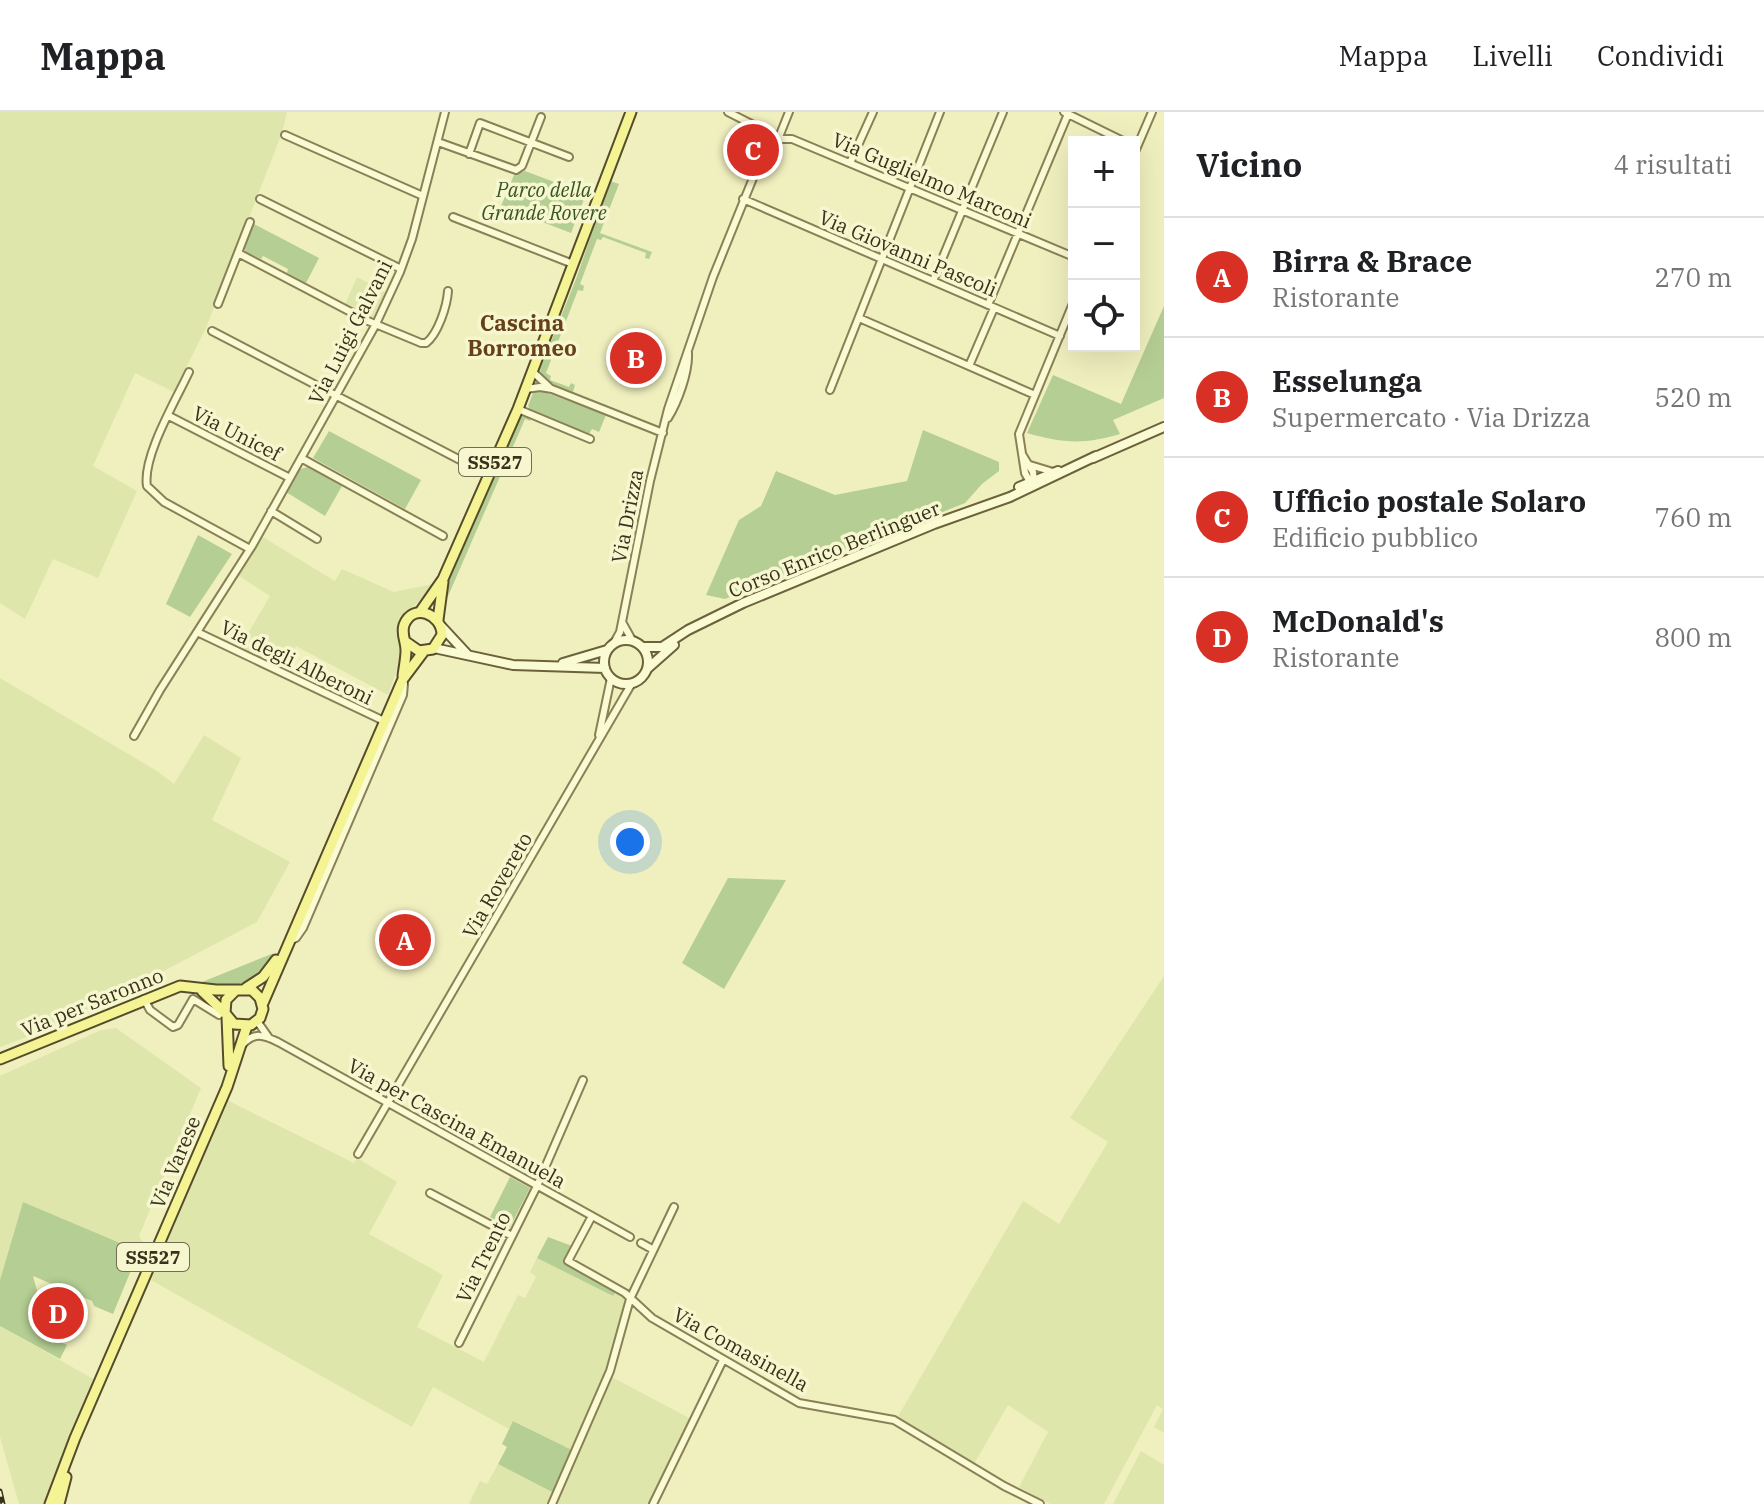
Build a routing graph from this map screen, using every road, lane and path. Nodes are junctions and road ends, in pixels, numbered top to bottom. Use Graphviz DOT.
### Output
graph roads {
  1 [pos="445,112"];
  2 [pos="631,112"];
  3 [pos="728,112"];
  4 [pos="789,112"];
  5 [pos="873,112"];
  6 [pos="940,112"];
  7 [pos="1003,112"];
  8 [pos="1152,112"];
  9 [pos="1066,113"];
  10 [pos="541,117"];
  11 [pos="285,135"];
  12 [pos="772,136"];
  13 [pos="1113,136"];
  14 [pos="1140,138"];
  15 [pos="438,142"];
  16 [pos="531,142"];
  17 [pos="769,146"];
  18 [pos="469,154"];
  19 [pos="569,157"];
  20 [pos="850,163"];
  21 [pos="908,188"];
  22 [pos="423,196"];
  23 [pos="260,199"];
  24 [pos="743,199"];
  25 [pos="962,210"];
  26 [pos="453,217"];
  27 [pos="250,222"];
  28 [pos="1018,234"];
  29 [pos="238,253"];
  30 [pos="1068,255"];
  31 [pos="882,259"];
  32 [pos="575,261"];
  33 [pos="401,269"];
  34 [pos="933,281"];
  35 [pos="448,291"];
  36 [pos="218,304"];
  37 [pos="991,306"];
  38 [pos="1068,316"];
  39 [pos="859,318"];
  40 [pos="376,324"];
  41 [pos="212,331"];
  42 [pos="1060,336"];
  43 [pos="969,366"];
  44 [pos="189,372"];
  45 [pos="533,372"];
  46 [pos="526,389"];
  47 [pos="552,389"];
  48 [pos="830,390"];
  49 [pos="337,394"];
  50 [pos="1035,395"];
  51 [pos="518,409"];
  52 [pos="169,416"];
  53 [pos="1164,427"];
  54 [pos="663,433"];
  55 [pos="590,439"];
  56 [pos="1020,451"];
  57 [pos="1096,456"];
  58 [pos="301,458"];
  59 [pos="1030,465"];
  60 [pos="1053,472"];
  61 [pos="490,475"];
  62 [pos="290,478"];
  63 [pos="1030,480"];
  64 [pos="271,511"];
  65 [pos="968,512"];
  66 [pos="443,536"];
  67 [pos="317,539"];
  68 [pos="250,549"];
  69 [pos="443,579"];
  70 [pos="420,612"];
  71 [pos="713,617"];
  72 [pos="622,622"];
  73 [pos="440,623"];
  74 [pos="197,632"];
  75 [pos="632,640"];
  76 [pos="406,642"];
  77 [pos="611,646"];
  78 [pos="643,647"];
  79 [pos="429,650"];
  80 [pos="468,654"];
  81 [pos="550,666"];
  82 [pos="605,668"];
  83 [pos="647,668"];
  84 [pos="611,678"];
  85 [pos="403,679"];
  86 [pos="632,683"];
  87 [pos="384,721"];
  88 [pos="134,736"];
  89 [pos="597,742"];
  90 [pos="289,941"];
  91 [pos="199,989"];
  92 [pos="241,989"];
  93 [pos="144,999"];
  94 [pos="263,1003"];
  95 [pos="224,1015"];
  96 [pos="257,1021"];
  97 [pos="247,1026"];
  98 [pos="269,1038"];
  99 [pos="0,1059"];
  100 [pos="235,1061"];
  101 [pos="583,1080"];
  102 [pos="227,1087"];
  103 [pos="388,1103"];
  104 [pos="358,1154"];
  105 [pos="537,1186"];
  106 [pos="430,1193"];
  107 [pos="674,1207"];
  108 [pos="592,1216"];
  109 [pos="512,1236"];
  110 [pos="630,1237"];
  111 [pos="641,1243"];
  112 [pos="652,1249"];
  113 [pos="630,1299"];
  114 [pos="459,1343"];
  115 [pos="723,1360"];
  116 [pos="56,1502"];
  117 [pos="552,1504"];
  118 [pos="653,1504"];
  119 [pos="1040,1504"];
  1 -- 15 [label="street, Via Luigi Galvani"];
  2 -- 32 [label="main road, SS527"];
  3 -- 12 [label="street, Via Guglielmo Marconi"];
  4 -- 12 [label="street"];
  5 -- 20 [label="street"];
  6 -- 21 [label="street"];
  7 -- 25 [label="street"];
  8 -- 14 [label="street"];
  9 -- 13 [label="street"];
  9 -- 28 [label="street"];
  10 -- 16 [label="street"];
  11 -- 22 [label="street"];
  12 -- 17 [label="street"];
  12 -- 17 [label="street, Via Drizza"];
  12 -- 20 [label="street, Via Guglielmo Marconi"];
  15 -- 18 [label="street"];
  15 -- 22 [label="street, Via Luigi Galvani"];
  16 -- 18 [label="street"];
  16 -- 18 [label="street"];
  16 -- 19 [label="street"];
  17 -- 24 [label="street, Via Drizza"];
  20 -- 21 [label="street, Via Guglielmo Marconi"];
  21 -- 25 [label="street, Via Guglielmo Marconi"];
  21 -- 31 [label="street"];
  22 -- 33 [label="street, Via Luigi Galvani"];
  23 -- 33 [label="street"];
  24 -- 31 [label="street, Via Giovanni Pascoli"];
  24 -- 54 [label="street, Via Drizza"];
  25 -- 28 [label="street, Via Guglielmo Marconi"];
  25 -- 34 [label="street"];
  26 -- 32 [label="street"];
  27 -- 29 [label="street"];
  28 -- 30 [label="street, Via Guglielmo Marconi"];
  28 -- 37 [label="street"];
  29 -- 36 [label="street"];
  29 -- 40 [label="street"];
  31 -- 34 [label="street, Via Giovanni Pascoli"];
  31 -- 39 [label="street"];
  32 -- 45 [label="main road, SS527"];
  33 -- 40 [label="street, Via Luigi Galvani"];
  34 -- 37 [label="street, Via Giovanni Pascoli"];
  35 -- 40 [label="street"];
  37 -- 42 [label="street, Via Giovanni Pascoli"];
  37 -- 43 [label="street"];
  38 -- 42 [label="street"];
  39 -- 43 [label="street"];
  39 -- 48 [label="street"];
  40 -- 49 [label="street, Via Luigi Galvani"];
  41 -- 49 [label="street"];
  42 -- 50 [label="street"];
  43 -- 50 [label="street"];
  44 -- 52 [label="street"];
  45 -- 46 [label="main road, SS527"];
  45 -- 47 [label="street"];
  46 -- 47 [label="street"];
  46 -- 51 [label="main road, SS527"];
  47 -- 54 [label="street"];
  49 -- 58 [label="street, Via Luigi Galvani"];
  49 -- 61 [label="street"];
  50 -- 56 [label="street"];
  51 -- 55 [label="street"];
  51 -- 61 [label="main road, SS527"];
  52 -- 62 [label="street, Via Unicef"];
  52 -- 68 [label="street"];
  53 -- 57 [label="street, Corso Enrico Berlinguer"];
  54 -- 72 [label="street, Via Drizza"];
  56 -- 59 [label="street"];
  56 -- 63 [label="street"];
  57 -- 60 [label="street, Corso Enrico Berlinguer"];
  57 -- 63 [label="street, Corso Enrico Berlinguer"];
  58 -- 62 [label="street, Via Luigi Galvani"];
  58 -- 66 [label="street"];
  59 -- 60 [label="street"];
  59 -- 63 [label="street"];
  60 -- 63 [label="street, Corso Enrico Berlinguer"];
  61 -- 69 [label="main road, SS527"];
  62 -- 64 [label="street, Via Luigi Galvani"];
  63 -- 65 [label="street, Corso Enrico Berlinguer"];
  63 -- 65 [label="street, Corso Enrico Berlinguer"];
  64 -- 67 [label="street"];
  64 -- 68 [label="street, Via Luigi Galvani"];
  65 -- 71 [label="street, Corso Enrico Berlinguer"];
  68 -- 74 [label="street, Via Luigi Galvani"];
  69 -- 70 [label="main road, SS527"];
  69 -- 73 [label="main road, SS527"];
  70 -- 73 [label="main road"];
  70 -- 76 [label="main road, SS527"];
  71 -- 78 [label="street, Corso Enrico Berlinguer"];
  71 -- 83 [label="street, Corso Enrico Berlinguer"];
  72 -- 75 [label="street"];
  72 -- 77 [label="street, Via Drizza"];
  73 -- 79 [label="main road, SS527"];
  73 -- 80 [label="street"];
  74 -- 87 [label="street, Via degli Alberoni"];
  74 -- 88 [label="street, Via Luigi Galvani"];
  75 -- 77 [label="street"];
  75 -- 78 [label="street"];
  76 -- 79 [label="main road"];
  76 -- 85 [label="main road, SS527"];
  77 -- 81 [label="street"];
  77 -- 82 [label="street"];
  78 -- 83 [label="street"];
  79 -- 80 [label="street"];
  79 -- 85 [label="main road, SS527"];
  80 -- 81 [label="street"];
  81 -- 82 [label="street"];
  82 -- 84 [label="street"];
  83 -- 86 [label="street"];
  84 -- 86 [label="street"];
  84 -- 89 [label="street"];
  85 -- 87 [label="main road, SS527"];
  85 -- 90 [label="street"];
  86 -- 89 [label="street, Via Rovereto"];
  87 -- 90 [label="main road, SS527"];
  89 -- 103 [label="street, Via Rovereto"];
  90 -- 92 [label="main road, SS527"];
  90 -- 94 [label="main road, SS527"];
  91 -- 92 [label="main road, Via per Saronno"];
  91 -- 93 [label="main road, Via per Saronno"];
  91 -- 95 [label="main road"];
  92 -- 94 [label="main road"];
  92 -- 95 [label="main road, SS527"];
  93 -- 95 [label="street"];
  93 -- 99 [label="main road, Via per Saronno"];
  94 -- 96 [label="main road, SS527"];
  95 -- 97 [label="main road"];
  95 -- 102 [label="main road, Via Varese / SS527"];
  96 -- 97 [label="main road"];
  96 -- 98 [label="street, Via per Cascina Emanuela"];
  97 -- 100 [label="main road, Via Varese / SS527"];
  98 -- 100 [label="street"];
  98 -- 103 [label="street, Via per Cascina Emanuela"];
  100 -- 102 [label="main road, Via Varese / SS527"];
  101 -- 105 [label="street, Via Trento"];
  102 -- 116 [label="main road, Via Varese / SS527"];
  103 -- 104 [label="street, Via Rovereto"];
  103 -- 105 [label="street, Via per Cascina Emanuela"];
  105 -- 108 [label="street, Via per Cascina Emanuela"];
  105 -- 109 [label="street, Via Trento"];
  106 -- 109 [label="street"];
  107 -- 112 [label="street"];
  108 -- 110 [label="street, Via per Cascina Emanuela"];
  108 -- 113 [label="street, Via Comasinella"];
  109 -- 114 [label="street, Via Trento"];
  111 -- 112 [label="street"];
  112 -- 113 [label="street"];
  113 -- 115 [label="street, Via Comasinella"];
  113 -- 117 [label="street"];
  115 -- 118 [label="street"];
  115 -- 119 [label="street, Via Comasinella"];
}
